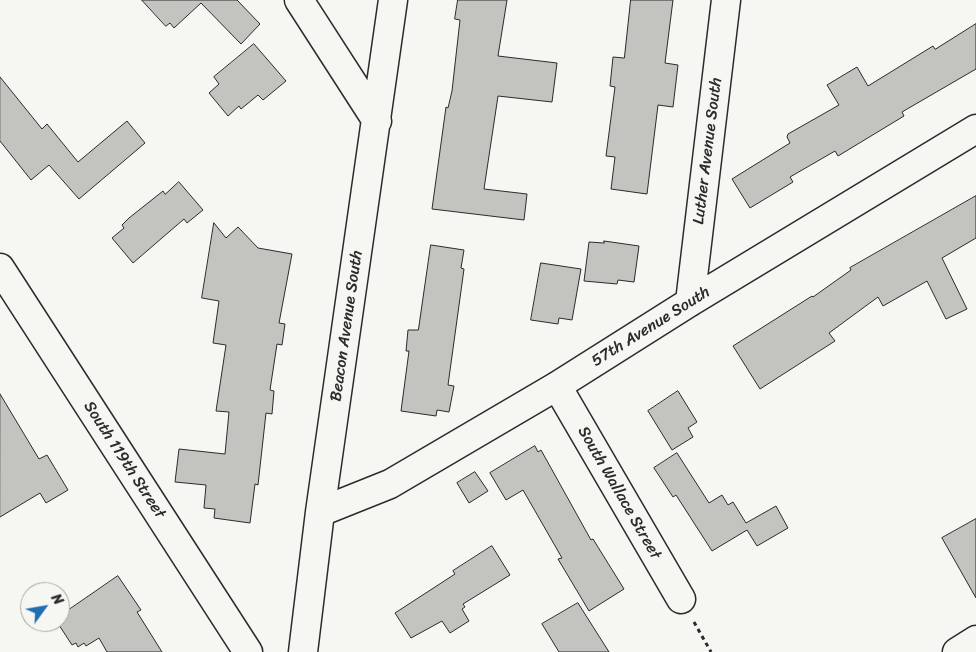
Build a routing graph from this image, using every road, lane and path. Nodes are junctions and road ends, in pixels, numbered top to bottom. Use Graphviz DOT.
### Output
graph roads {
  1 [pos="299,0"];
  2 [pos="393,0"];
  3 [pos="726,0"];
  4 [pos="377,121"];
  5 [pos="976,129"];
  6 [pos="0,268"];
  7 [pos="690,302"];
  8 [pos="557,386"];
  9 [pos="320,512"];
  10 [pos="681,599"];
  11 [pos="976,640"];
  12 [pos="248,652"];
  13 [pos="303,652"];
  14 [pos="711,652"];
  15 [pos="957,652"];
  1 -- 4 [label="street"];
  2 -- 4 [label="street, Beacon Avenue South"];
  3 -- 7 [label="street, Luther Avenue South"];
  4 -- 9 [label="street, Beacon Avenue South"];
  5 -- 7 [label="street, 57th Avenue South"];
  6 -- 12 [label="street, South 119th Street"];
  7 -- 8 [label="street, 57th Avenue South"];
  8 -- 9 [label="street, 57th Avenue South"];
  8 -- 10 [label="street, South Wallace Street"];
  9 -- 13 [label="street, Beacon Avenue South"];
  10 -- 14 [label="path"];
  11 -- 15 [label="street"];
}
